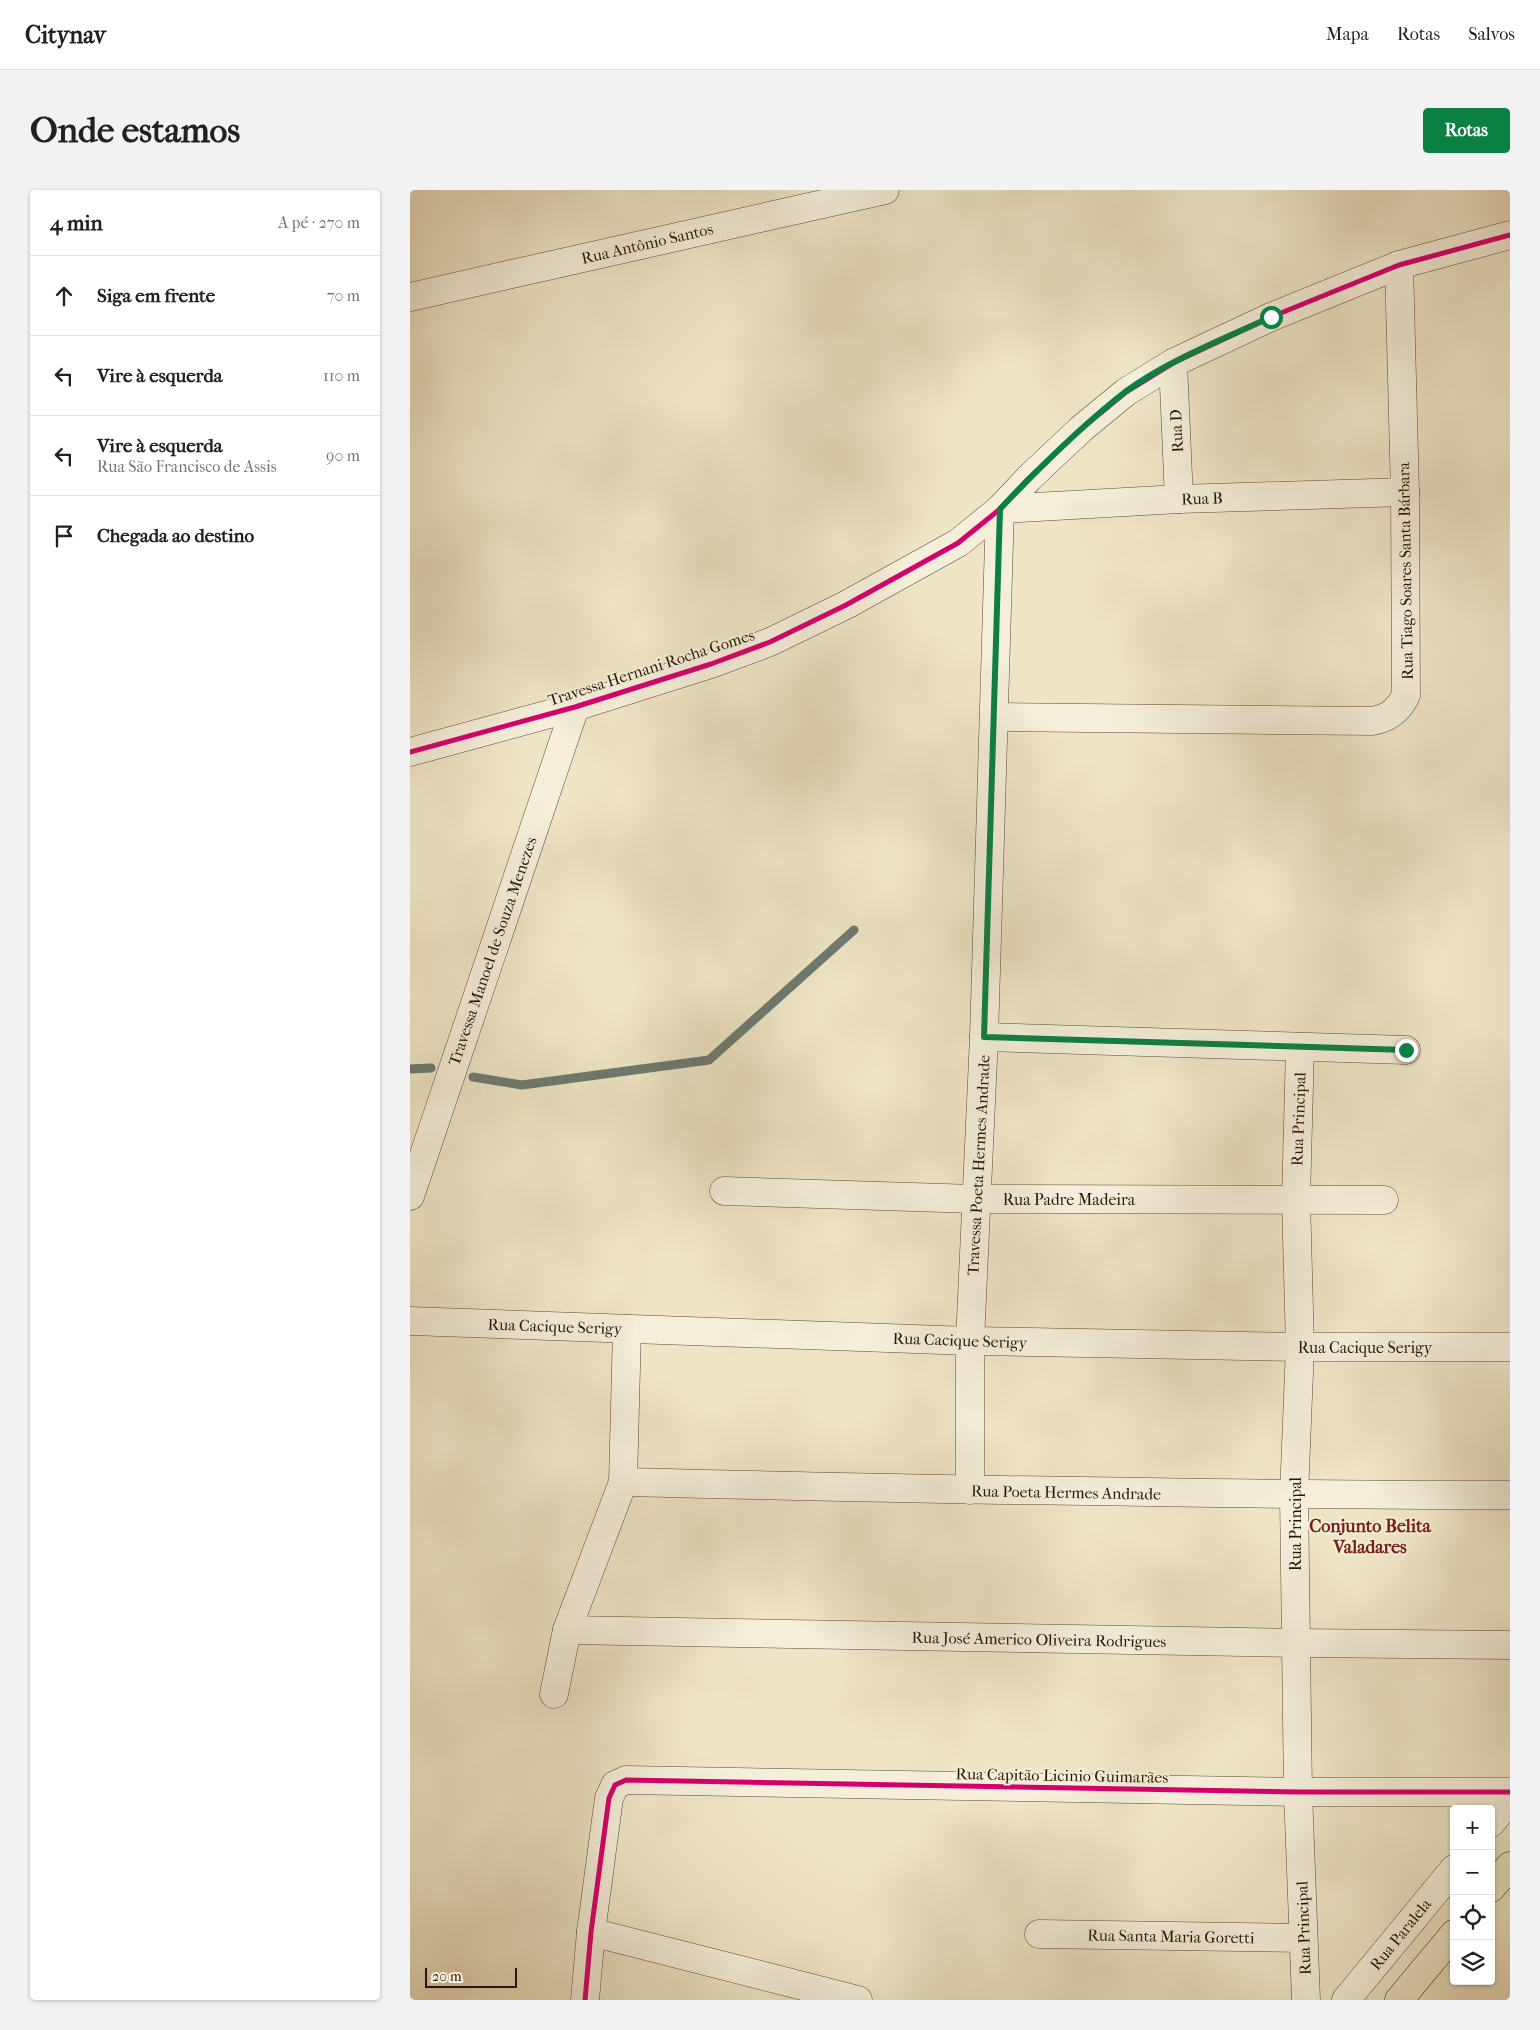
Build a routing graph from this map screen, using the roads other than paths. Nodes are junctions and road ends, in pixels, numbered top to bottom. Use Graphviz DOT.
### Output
graph roads {
  1 [pos="884,190"];
  2 [pos="1510,235"];
  3 [pos="1398,265"];
  4 [pos="410,297"];
  5 [pos="1173,363"];
  6 [pos="1405,492"];
  7 [pos="1179,498"];
  8 [pos="1000,509"];
  9 [pos="575,707"];
  10 [pos="995,717"];
  11 [pos="410,752"];
  12 [pos="984,1037"];
  13 [pos="1300,1047"];
  14 [pos="1406,1050"];
  15 [pos="724,1191"];
  16 [pos="410,1196"];
  17 [pos="975,1199"];
  18 [pos="1296,1199"];
  19 [pos="1384,1200"];
  20 [pos="410,1321"];
  21 [pos="627,1329"];
  22 [pos="970,1341"];
  23 [pos="1300,1347"];
  24 [pos="1510,1347"];
  25 [pos="623,1482"];
  26 [pos="970,1490"];
  27 [pos="1294,1495"];
  28 [pos="1510,1495"];
  29 [pos="567,1630"];
  30 [pos="1297,1643"];
  31 [pos="1510,1645"];
  32 [pos="554,1694"];
  33 [pos="1298,1792"];
  34 [pos="1510,1792"];
  35 [pos="1510,1800"];
  36 [pos="1495,1818"];
  37 [pos="1510,1866"];
  38 [pos="1450,1874"];
  39 [pos="1495,1883"];
  40 [pos="591,1932"];
  41 [pos="1039,1934"];
  42 [pos="1303,1938"];
  43 [pos="1450,1939"];
  44 [pos="585,2000"];
  45 [pos="858,2000"];
  46 [pos="1306,2000"];
  47 [pos="1346,2000"];
  48 [pos="1399,2000"];
  1 -- 4 [label="street, Rua Antônio Santos"];
  2 -- 3 [label="street, Travessa Hernani Rocha Gomes"];
  3 -- 5 [label="street, Travessa Hernani Rocha Gomes"];
  3 -- 6 [label="street, Rua Tiago Soares Santa Bárbara"];
  5 -- 7 [label="street, Rua D"];
  5 -- 8 [label="street, Travessa Hernani Rocha Gomes"];
  6 -- 7 [label="street, Rua B"];
  6 -- 10 [label="street, Rua Tiago Soares Santa Bárbara"];
  7 -- 8 [label="street, Rua B"];
  8 -- 9 [label="street, Travessa Hernani Rocha Gomes"];
  8 -- 10 [label="street, Travessa Poeta Hermes Andrade"];
  9 -- 11 [label="street, Travessa Hernani Rocha Gomes"];
  9 -- 16 [label="street, Travessa Manoel de Souza Menezes"];
  10 -- 12 [label="street, Travessa Poeta Hermes Andrade"];
  12 -- 13 [label="street"];
  12 -- 17 [label="street, Travessa Poeta Hermes Andrade"];
  13 -- 14 [label="street"];
  13 -- 18 [label="street, Rua Principal"];
  15 -- 17 [label="street, Rua Padre Madeira"];
  17 -- 18 [label="street, Rua Padre Madeira"];
  17 -- 22 [label="street, Travessa Poeta Hermes Andrade"];
  18 -- 19 [label="street, Rua Padre Madeira"];
  18 -- 23 [label="street, Rua Principal"];
  20 -- 21 [label="street, Rua Cacique Serigy"];
  21 -- 22 [label="street, Rua Cacique Serigy"];
  21 -- 25 [label="street"];
  22 -- 23 [label="street, Rua Cacique Serigy"];
  22 -- 26 [label="street, Travessa Poeta Hermes Andrade"];
  23 -- 24 [label="street, Rua Cacique Serigy"];
  23 -- 27 [label="street, Rua Principal"];
  25 -- 26 [label="street, Rua Poeta Hermes Andrade"];
  25 -- 29 [label="street"];
  26 -- 27 [label="street, Rua Poeta Hermes Andrade"];
  27 -- 28 [label="street, Rua Poeta Hermes Andrade"];
  27 -- 30 [label="street, Rua Principal"];
  29 -- 30 [label="street, Rua José Americo Oliveira Rodrigues"];
  29 -- 32 [label="street"];
  30 -- 31 [label="street, Rua José Americo Oliveira Rodrigues"];
  30 -- 33 [label="street, Rua Principal"];
  33 -- 34 [label="street, Rua Capitão Licinio Guimarães"];
  33 -- 40 [label="street, Rua Capitão Licinio Guimarães"];
  33 -- 42 [label="street, Rua Principal"];
  35 -- 36 [label="street"];
  37 -- 39 [label="main road"];
  38 -- 47 [label="street, Rua Paralela"];
  40 -- 44 [label="street"];
  40 -- 45 [label="street"];
  41 -- 42 [label="street, Rua Santa Maria Goretti"];
  42 -- 46 [label="street, Rua Principal"];
  43 -- 48 [label="main road"];
}
